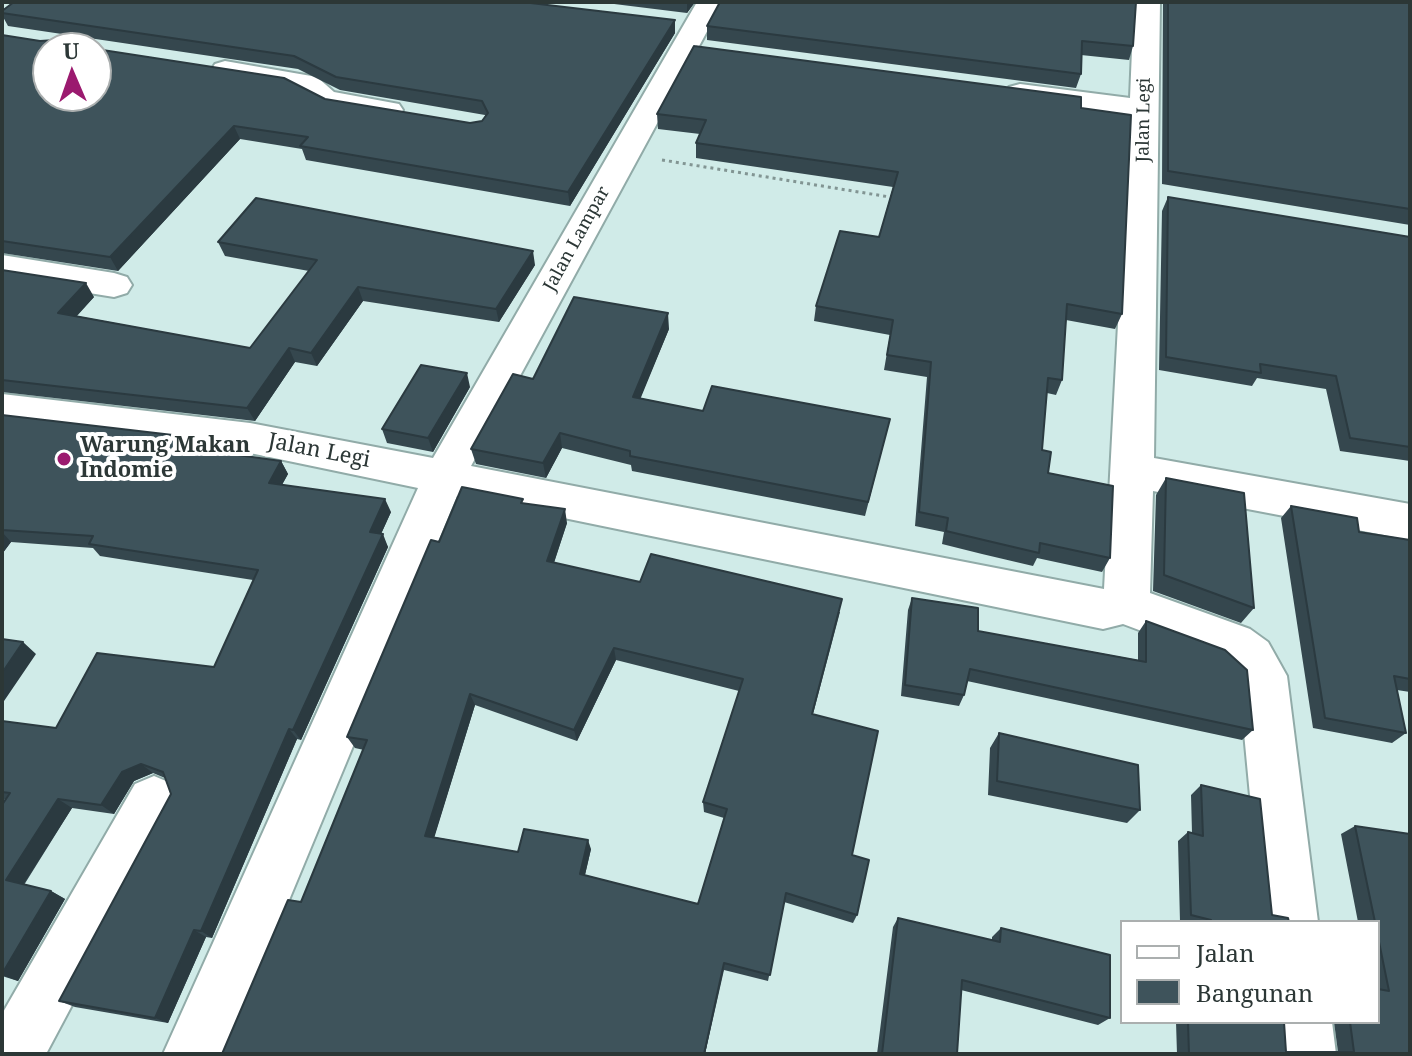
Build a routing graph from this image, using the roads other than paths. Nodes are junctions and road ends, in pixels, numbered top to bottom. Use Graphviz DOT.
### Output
graph roads {
  1 [pos="1147,2"];
  2 [pos="694,30"];
  3 [pos="189,64"];
  4 [pos="985,88"];
  5 [pos="1143,109"];
  6 [pos="416,115"];
  7 [pos="2,267"];
  8 [pos="114,285"];
  9 [pos="2,409"];
  10 [pos="1133,471"];
  11 [pos="444,477"];
  12 [pos="1410,522"];
  13 [pos="1123,604"];
  14 [pos="154,802"];
  15 [pos="1290,920"];
  16 [pos="1302,1024"];
  17 [pos="13,1054"];
  18 [pos="194,1054"];
  19 [pos="1305,1054"];
  1 -- 5 [label="street, Jalan Legi"];
  2 -- 11 [label="street, Jalan Lampar"];
  3 -- 6 [label="street"];
  4 -- 5 [label="street"];
  5 -- 10 [label="street, Jalan Legi"];
  7 -- 8 [label="street"];
  9 -- 11 [label="street, Jalan Legi"];
  10 -- 12 [label="street"];
  10 -- 13 [label="street, Jalan Legi"];
  11 -- 13 [label="street, Jalan Legi"];
  11 -- 18 [label="street, Jalan Lampar"];
  13 -- 15 [label="street"];
  14 -- 17 [label="street"];
  16 -- 19 [label="street"];
}
